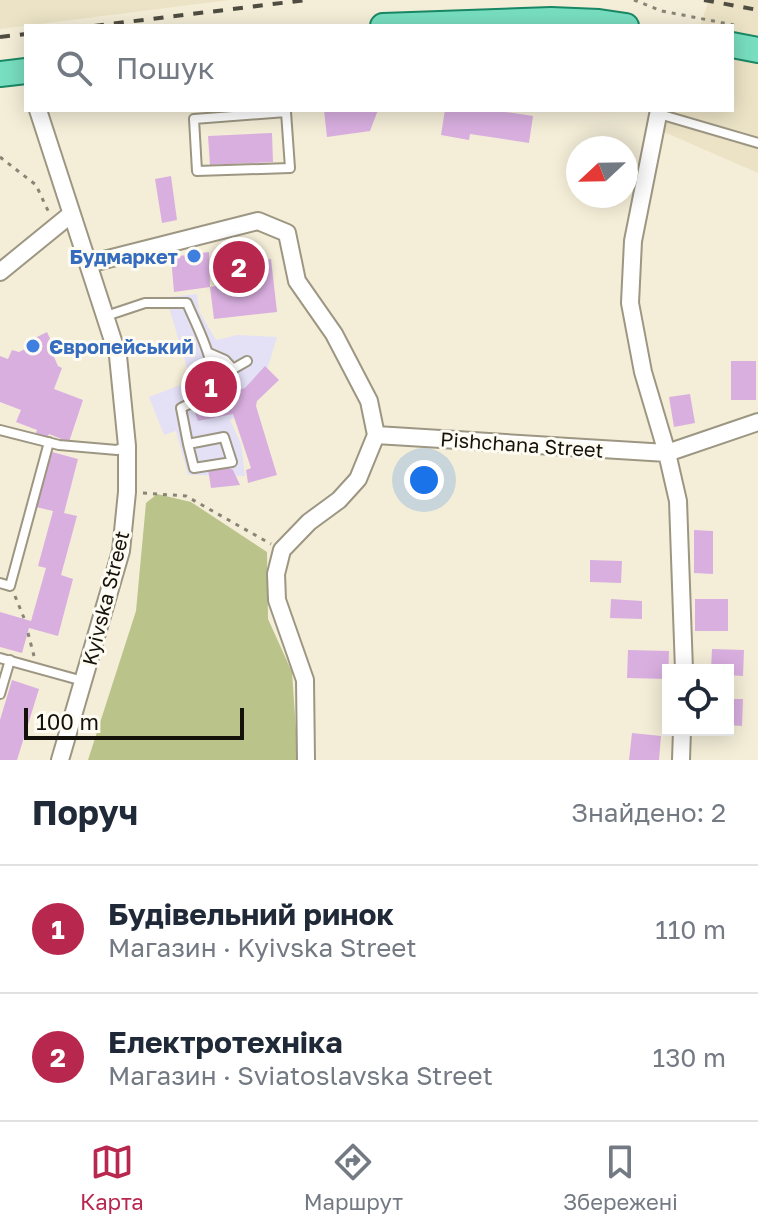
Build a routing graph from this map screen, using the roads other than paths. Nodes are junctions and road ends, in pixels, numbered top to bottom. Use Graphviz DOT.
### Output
graph roads {
  1 [pos="552,23"];
  2 [pos="496,24"];
  3 [pos="612,24"];
  4 [pos="739,36"];
  5 [pos="758,50"];
  6 [pos="24,72"];
  7 [pos="0,74"];
  8 [pos="39,112"];
  9 [pos="657,112"];
  10 [pos="660,112"];
  11 [pos="264,113"];
  12 [pos="758,143"];
  13 [pos="70,215"];
  14 [pos="88,264"];
  15 [pos="0,272"];
  16 [pos="106,316"];
  17 [pos="209,353"];
  18 [pos="247,361"];
  19 [pos="758,422"];
  20 [pos="0,430"];
  21 [pos="376,435"];
  22 [pos="49,442"];
  23 [pos="188,444"];
  24 [pos="127,446"];
  25 [pos="667,453"];
  26 [pos="0,583"];
  27 [pos="0,658"];
  28 [pos="10,660"];
  29 [pos="684,664"];
  30 [pos="84,681"];
  31 [pos="0,694"];
  32 [pos="682,736"];
  33 [pos="60,760"];
  34 [pos="306,760"];
  35 [pos="681,760"];
  1 -- 2 [label="main road"];
  1 -- 3 [label="main road"];
  4 -- 5 [label="main road"];
  6 -- 7 [label="main road"];
  8 -- 13 [label="street, Kyivska Street"];
  9 -- 25 [label="street"];
  10 -- 12 [label="lane"];
  11 -- 11 [label="lane"];
  13 -- 14 [label="street, Kyivska Street"];
  13 -- 15 [label="street"];
  14 -- 16 [label="street, Kyivska Street"];
  14 -- 21 [label="street"];
  16 -- 17 [label="lane"];
  16 -- 24 [label="street, Kyivska Street"];
  17 -- 18 [label="lane"];
  17 -- 23 [label="lane"];
  19 -- 25 [label="street, Pishchana Street"];
  20 -- 22 [label="lane"];
  21 -- 25 [label="street, Pishchana Street"];
  21 -- 34 [label="street"];
  22 -- 24 [label="lane"];
  22 -- 26 [label="lane"];
  23 -- 23 [label="lane"];
  24 -- 30 [label="street, Kyivska Street"];
  25 -- 29 [label="street"];
  27 -- 28 [label="lane"];
  28 -- 30 [label="lane"];
  28 -- 31 [label="lane"];
  30 -- 33 [label="street, Kyivska Street"];
  32 -- 35 [label="street"];
}
